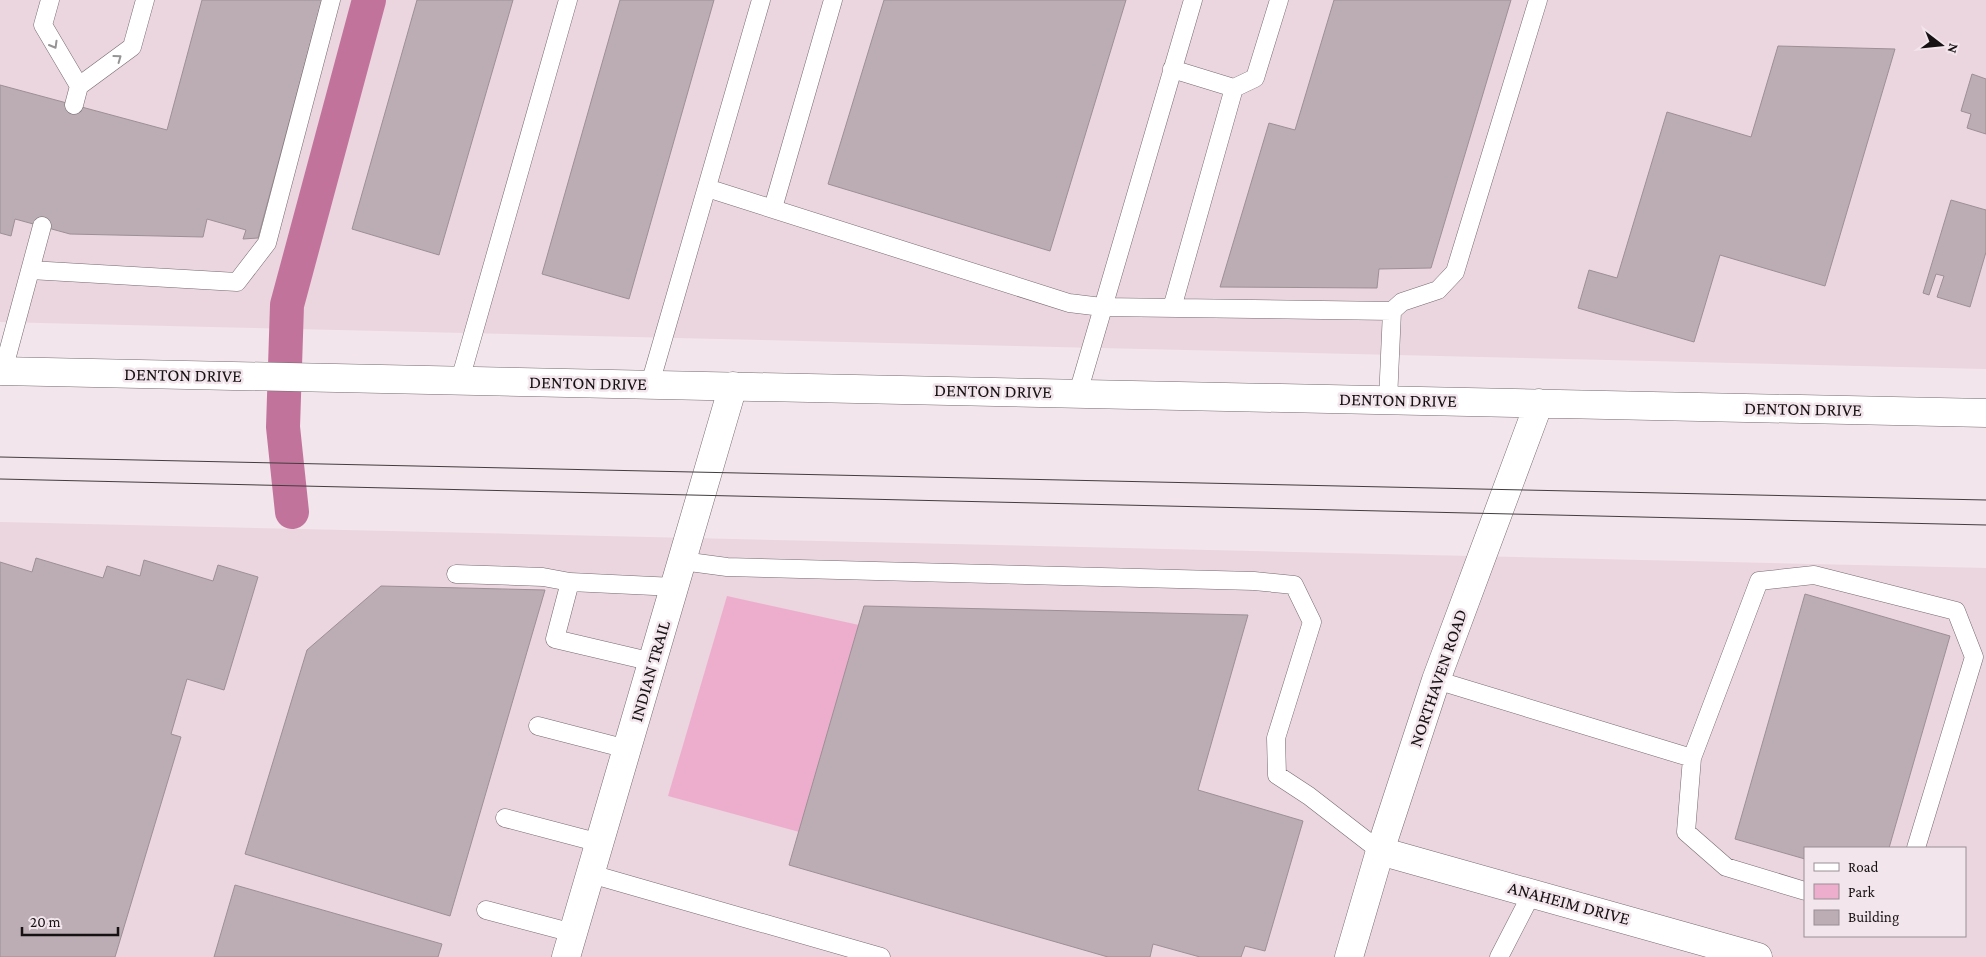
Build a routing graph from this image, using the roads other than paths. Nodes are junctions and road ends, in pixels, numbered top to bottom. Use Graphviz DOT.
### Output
graph roads {
  1 [pos="50,0"];
  2 [pos="144,0"];
  3 [pos="331,0"];
  4 [pos="568,0"];
  5 [pos="761,0"];
  6 [pos="833,0"];
  7 [pos="1193,0"];
  8 [pos="1279,0"];
  9 [pos="1538,0"];
  10 [pos="1172,69"];
  11 [pos="79,86"];
  12 [pos="1234,88"];
  13 [pos="74,105"];
  14 [pos="707,188"];
  15 [pos="773,208"];
  16 [pos="42,226"];
  17 [pos="30,270"];
  18 [pos="1102,307"];
  19 [pos="1172,308"];
  20 [pos="1392,311"];
  21 [pos="1,371"];
  22 [pos="460,380"];
  23 [pos="650,384"];
  24 [pos="734,386"];
  25 [pos="1078,393"];
  26 [pos="1388,400"];
  27 [pos="1539,403"];
  28 [pos="1986,413"];
  29 [pos="682,561"];
  30 [pos="456,574"];
  31 [pos="570,582"];
  32 [pos="675,587"];
  33 [pos="653,662"];
  34 [pos="1436,680"];
  35 [pos="538,726"];
  36 [pos="627,749"];
  37 [pos="1692,758"];
  38 [pos="505,818"];
  39 [pos="600,843"];
  40 [pos="1916,847"];
  41 [pos="1380,851"];
  42 [pos="591,874"];
  43 [pos="1804,891"];
  44 [pos="1532,893"];
  45 [pos="486,910"];
  46 [pos="570,945"];
  47 [pos="881,957"];
  48 [pos="1349,957"];
  49 [pos="1499,957"];
  50 [pos="1758,957"];
  1 -- 11 [label="lane, one-way"];
  11 -- 2 [label="lane, one-way"];
  3 -- 17 [label="lane"];
  4 -- 22 [label="lane"];
  5 -- 14 [label="lane"];
  6 -- 15 [label="lane"];
  7 -- 10 [label="lane"];
  8 -- 12 [label="lane"];
  9 -- 20 [label="lane"];
  10 -- 12 [label="lane"];
  10 -- 18 [label="lane"];
  11 -- 13 [label="lane"];
  12 -- 19 [label="lane"];
  14 -- 15 [label="lane"];
  14 -- 23 [label="lane"];
  15 -- 18 [label="lane"];
  16 -- 17 [label="lane"];
  17 -- 21 [label="lane"];
  18 -- 19 [label="lane"];
  18 -- 25 [label="lane"];
  19 -- 20 [label="lane"];
  20 -- 26 [label="lane"];
  21 -- 22 [label="street, DENTON DRIVE"];
  22 -- 23 [label="street, DENTON DRIVE"];
  23 -- 24 [label="street, DENTON DRIVE"];
  24 -- 25 [label="street, DENTON DRIVE"];
  24 -- 29 [label="street, INDIAN TRAIL"];
  25 -- 26 [label="street, DENTON DRIVE"];
  26 -- 27 [label="street, DENTON DRIVE"];
  27 -- 28 [label="street, DENTON DRIVE"];
  27 -- 34 [label="street, NORTHAVEN ROAD"];
  29 -- 32 [label="street, INDIAN TRAIL"];
  29 -- 41 [label="lane"];
  30 -- 31 [label="lane"];
  31 -- 32 [label="lane"];
  31 -- 33 [label="lane"];
  32 -- 33 [label="street, INDIAN TRAIL"];
  33 -- 36 [label="street, INDIAN TRAIL"];
  34 -- 37 [label="lane"];
  34 -- 41 [label="street, NORTHAVEN ROAD"];
  35 -- 36 [label="lane"];
  36 -- 39 [label="street, INDIAN TRAIL"];
  37 -- 40 [label="lane"];
  37 -- 43 [label="lane"];
  38 -- 39 [label="lane"];
  39 -- 42 [label="street, INDIAN TRAIL"];
  41 -- 44 [label="street, ANAHEIM DRIVE"];
  41 -- 48 [label="street, NORTHAVEN ROAD"];
  42 -- 46 [label="street, INDIAN TRAIL"];
  42 -- 47 [label="lane"];
  44 -- 49 [label="lane"];
  44 -- 50 [label="street, ANAHEIM DRIVE"];
  45 -- 46 [label="lane"];
}
